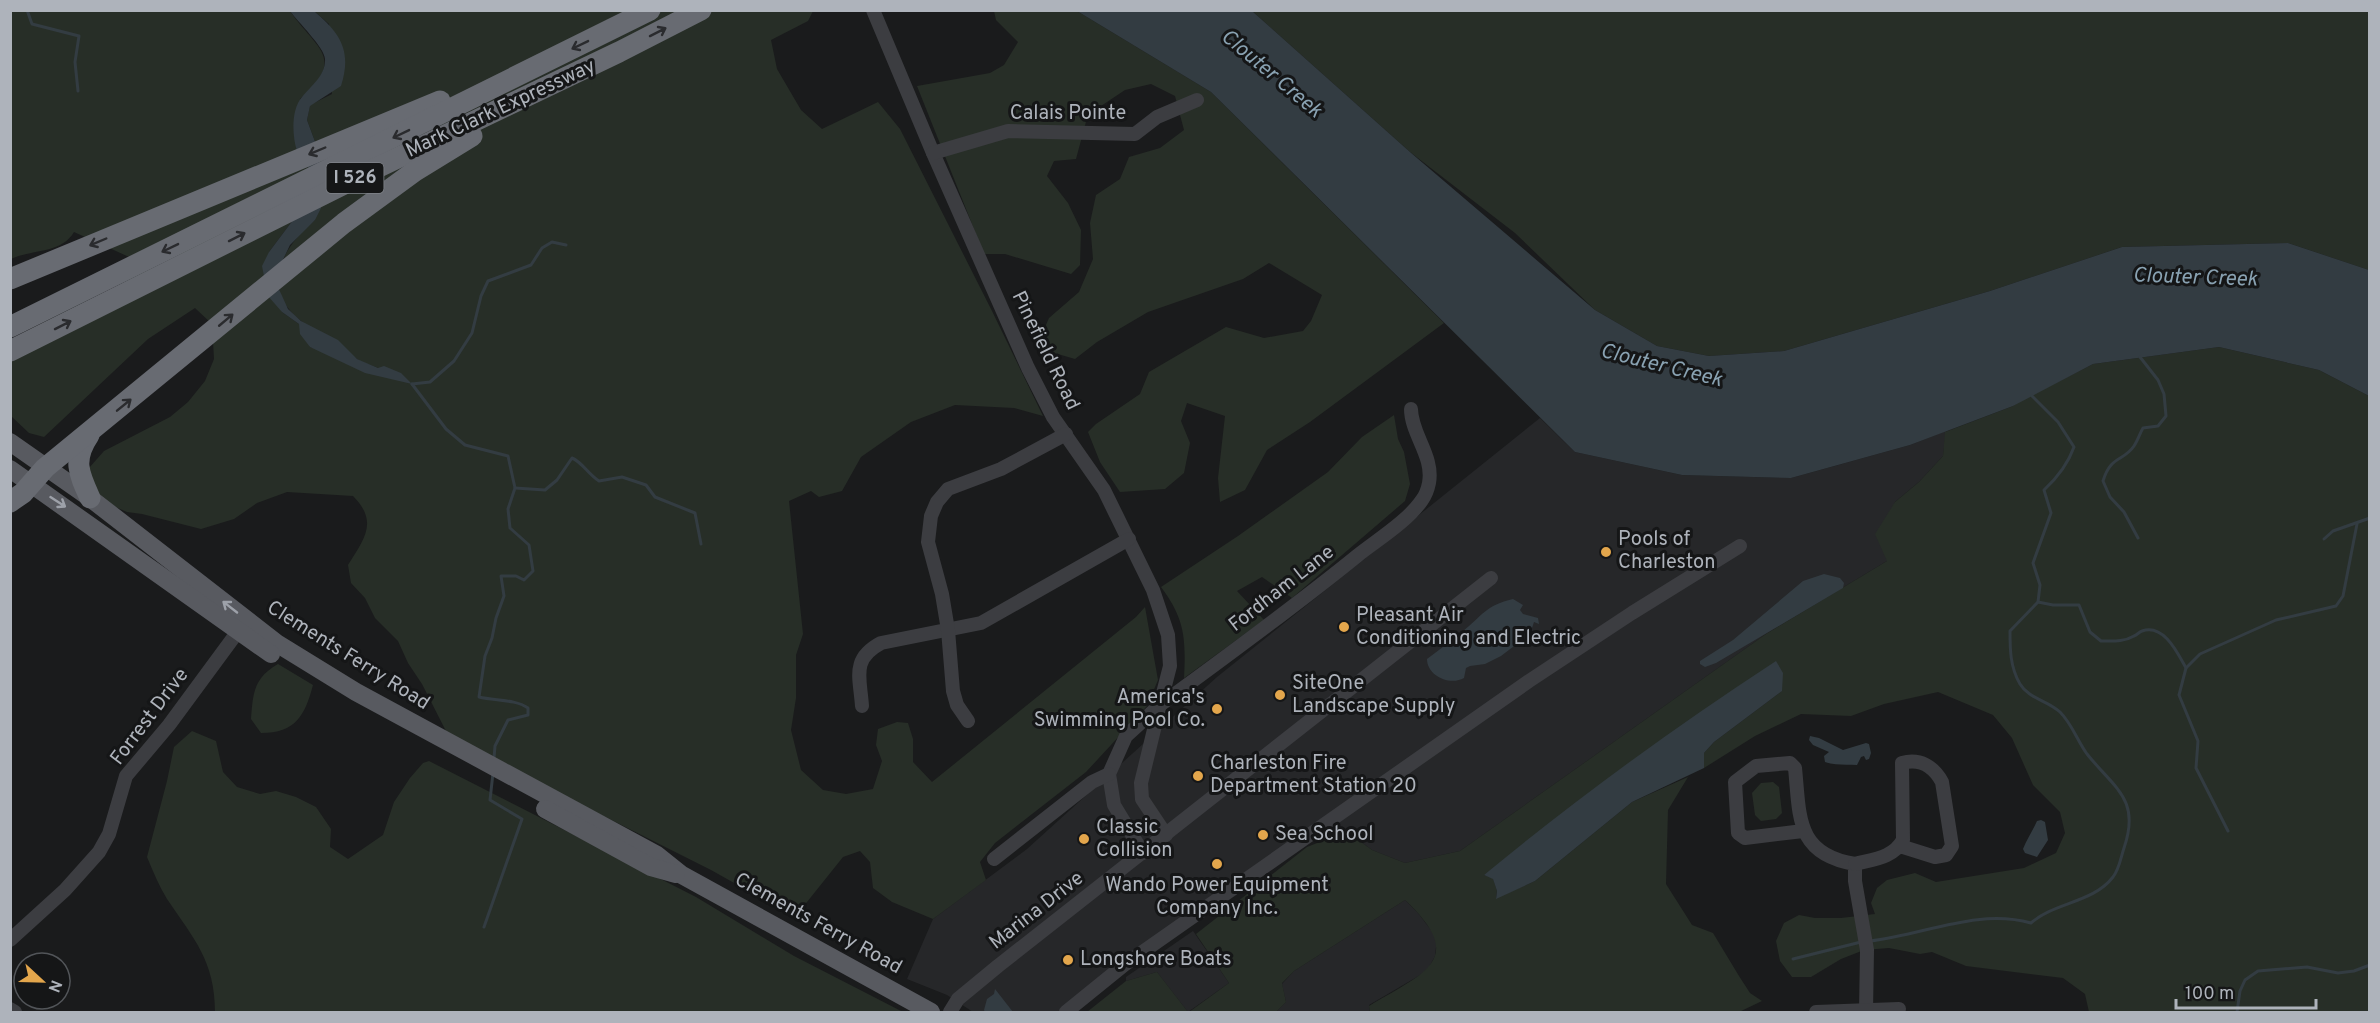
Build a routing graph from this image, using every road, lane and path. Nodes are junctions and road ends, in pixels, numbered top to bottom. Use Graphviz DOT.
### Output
graph roads {
  1 [pos="650,10"];
  2 [pos="701,10"];
  3 [pos="873,10"];
  4 [pos="619,52"];
  5 [pos="548,61"];
  6 [pos="1197,100"];
  7 [pos="933,153"];
  8 [pos="10,279"];
  9 [pos="10,327"];
  10 [pos="10,351"];
  11 [pos="1411,409"];
  12 [pos="93,430"];
  13 [pos="1066,434"];
  14 [pos="10,442"];
  15 [pos="45,468"];
  16 [pos="10,469"];
  17 [pos="31,484"];
  18 [pos="90,498"];
  19 [pos="10,502"];
  20 [pos="1129,539"];
  21 [pos="1740,546"];
  22 [pos="1491,578"];
  23 [pos="239,630"];
  24 [pos="948,630"];
  25 [pos="1160,705"];
  26 [pos="862,706"];
  27 [pos="968,721"];
  28 [pos="474,763"];
  29 [pos="1109,774"];
  30 [pos="1803,831"];
  31 [pos="1166,836"];
  32 [pos="1900,846"];
  33 [pos="1143,853"];
  34 [pos="994,859"];
  35 [pos="1854,864"];
  36 [pos="10,940"];
  37 [pos="10,1008"];
  38 [pos="1899,1009"];
  39 [pos="1866,1011"];
  40 [pos="15,1012"];
  41 [pos="931,1012"];
  42 [pos="950,1012"];
  43 [pos="1066,1012"];
  44 [pos="1816,1012"];
  1 -- 5 [label="highway, Mark Clark Expressway / I 526, one-way"];
  4 -- 2 [label="highway, Mark Clark Expressway / I 526, one-way"];
  3 -- 7 [label="street, Pinefield Road"];
  10 -- 4 [label="highway, Mark Clark Expressway / I 526, one-way"];
  12 -- 4 [label="highway, one-way"];
  5 -- 8 [label="highway, one-way"];
  5 -- 9 [label="highway, Mark Clark Expressway / I 526, one-way"];
  6 -- 7 [label="street, Calais Pointe"];
  7 -- 13 [label="street, Pinefield Road"];
  11 -- 25 [label="street, Fordham Lane"];
  12 -- 15 [label="highway"];
  12 -- 18 [label="highway"];
  13 -- 20 [label="street, Pinefield Road"];
  13 -- 24 [label="street"];
  14 -- 15 [label="main road, Clements Ferry Road"];
  15 -- 17 [label="highway"];
  15 -- 18 [label="main road, Clements Ferry Road"];
  16 -- 17 [label="main road, Clements Ferry Road"];
  17 -- 19 [label="highway"];
  17 -- 23 [label="main road, Clements Ferry Road, one-way"];
  28 -- 18 [label="main road, Clements Ferry Road, one-way"];
  20 -- 24 [label="street"];
  20 -- 25 [label="street, Pinefield Road"];
  21 -- 43 [label="street"];
  22 -- 31 [label="street, Marina Drive"];
  23 -- 28 [label="main road, Clements Ferry Road"];
  23 -- 36 [label="street, Forrest Drive"];
  24 -- 26 [label="street"];
  24 -- 27 [label="street"];
  25 -- 29 [label="street"];
  25 -- 31 [label="street, Pinefield Road"];
  28 -- 41 [label="main road, Clements Ferry Road"];
  29 -- 33 [label="street"];
  29 -- 34 [label="street"];
  30 -- 30 [label="street"];
  30 -- 35 [label="street"];
  31 -- 33 [label="street, Marina Drive"];
  32 -- 32 [label="street"];
  32 -- 35 [label="street"];
  33 -- 42 [label="street, Marina Drive"];
  35 -- 39 [label="street"];
  37 -- 40 [label="street"];
  38 -- 39 [label="street"];
  39 -- 44 [label="street"];
}
